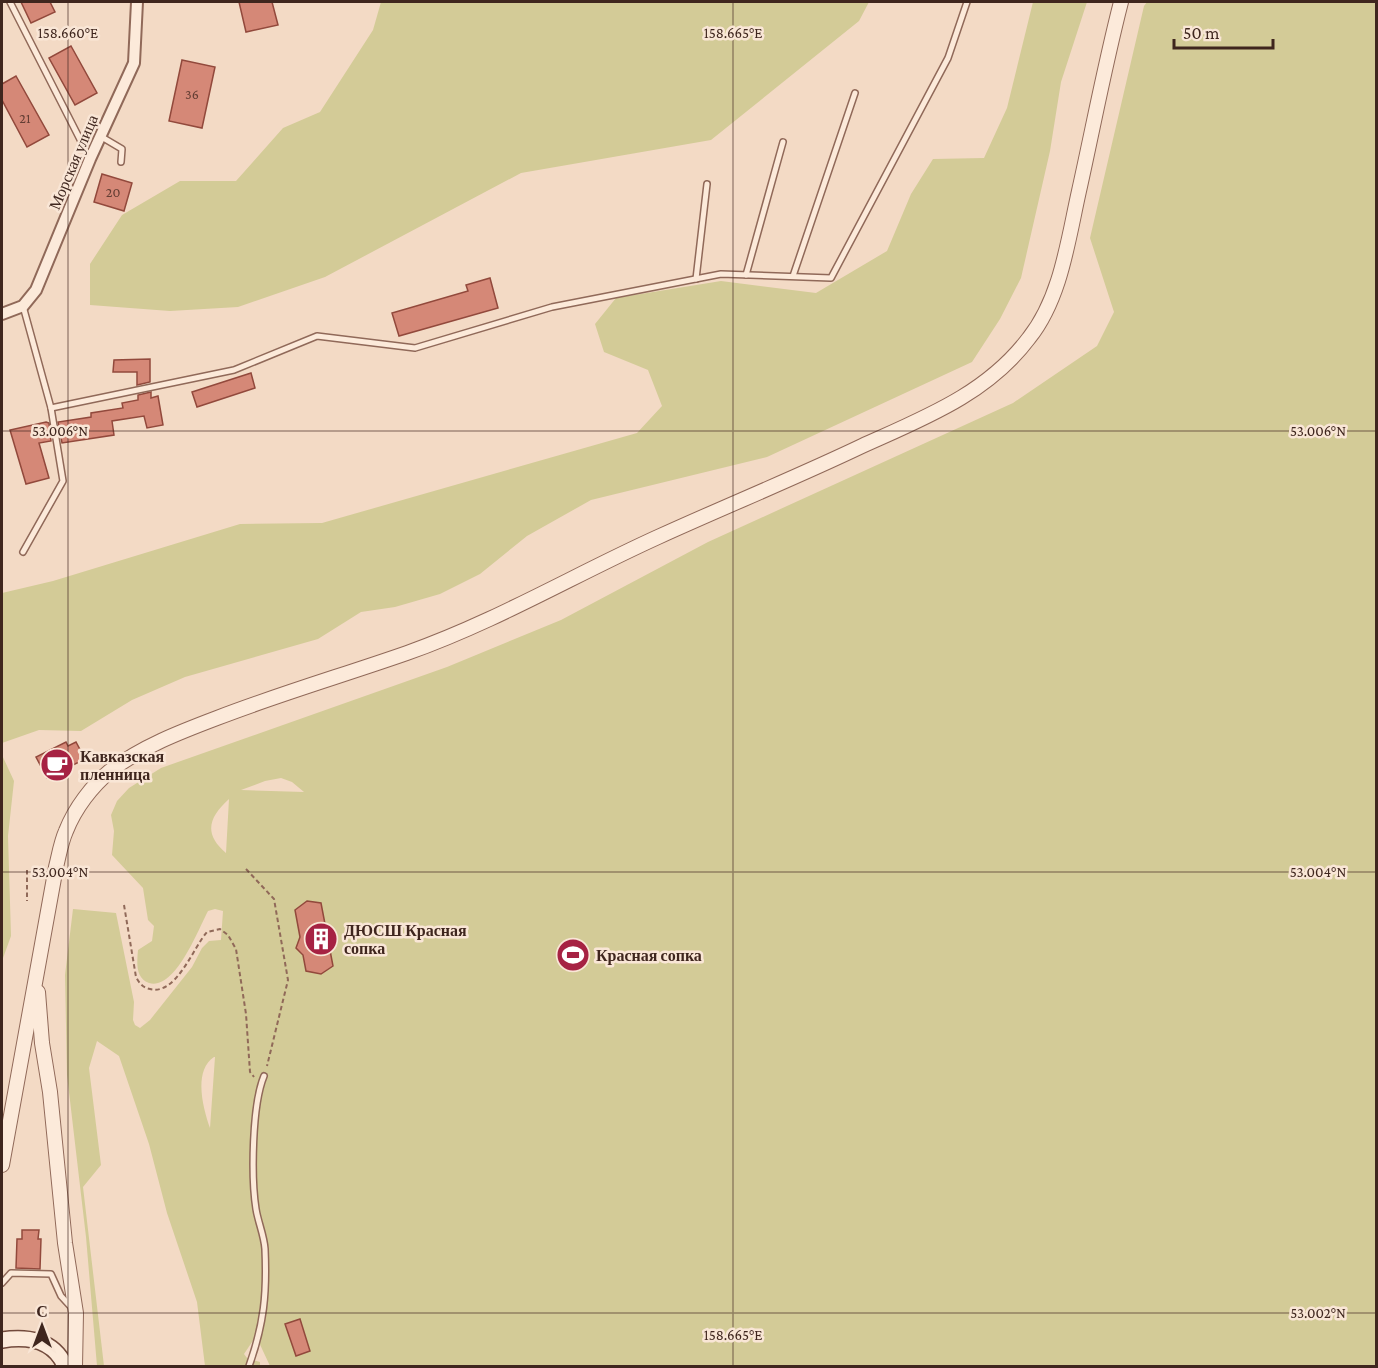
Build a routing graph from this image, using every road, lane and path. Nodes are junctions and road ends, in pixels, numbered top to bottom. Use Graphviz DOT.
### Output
graph roads {
  1 [pos="10,2"];
  2 [pos="137,2"];
  3 [pos="967,2"];
  4 [pos="1121,2"];
  5 [pos="855,93"];
  6 [pos="100,136"];
  7 [pos="783,142"];
  8 [pos="90,159"];
  9 [pos="121,162"];
  10 [pos="707,184"];
  11 [pos="746,275"];
  12 [pos="793,276"];
  13 [pos="696,279"];
  14 [pos="23,306"];
  15 [pos="2,314"];
  16 [pos="51,408"];
  17 [pos="23,552"];
  18 [pos="246,869"];
  19 [pos="27,870"];
  20 [pos="27,901"];
  21 [pos="124,905"];
  22 [pos="37,963"];
  23 [pos="264,1076"];
  24 [pos="2,1165"];
  25 [pos="2,1283"];
  26 [pos="76,1313"];
  27 [pos="2,1340"];
  28 [pos="65,1366"];
  29 [pos="75,1366"];
  30 [pos="249,1366"];
  1 -- 8 [label="lane"];
  2 -- 6 [label="street, Морская улица"];
  3 -- 12 [label="lane"];
  4 -- 22 [label="street"];
  5 -- 12 [label="lane"];
  6 -- 8 [label="street, Морская улица"];
  6 -- 9 [label="lane"];
  7 -- 11 [label="lane"];
  8 -- 14 [label="street, Морская улица"];
  10 -- 13 [label="lane"];
  11 -- 12 [label="lane"];
  11 -- 13 [label="lane"];
  13 -- 16 [label="lane"];
  14 -- 15 [label="street"];
  14 -- 16 [label="lane"];
  16 -- 17 [label="lane"];
  18 -- 23 [label="path"];
  19 -- 20 [label="path"];
  21 -- 23 [label="path"];
  22 -- 24 [label="street"];
  22 -- 26 [label="street"];
  23 -- 30 [label="lane"];
  25 -- 26 [label="lane"];
  26 -- 29 [label="street"];
  27 -- 28 [label="main road"];
}
